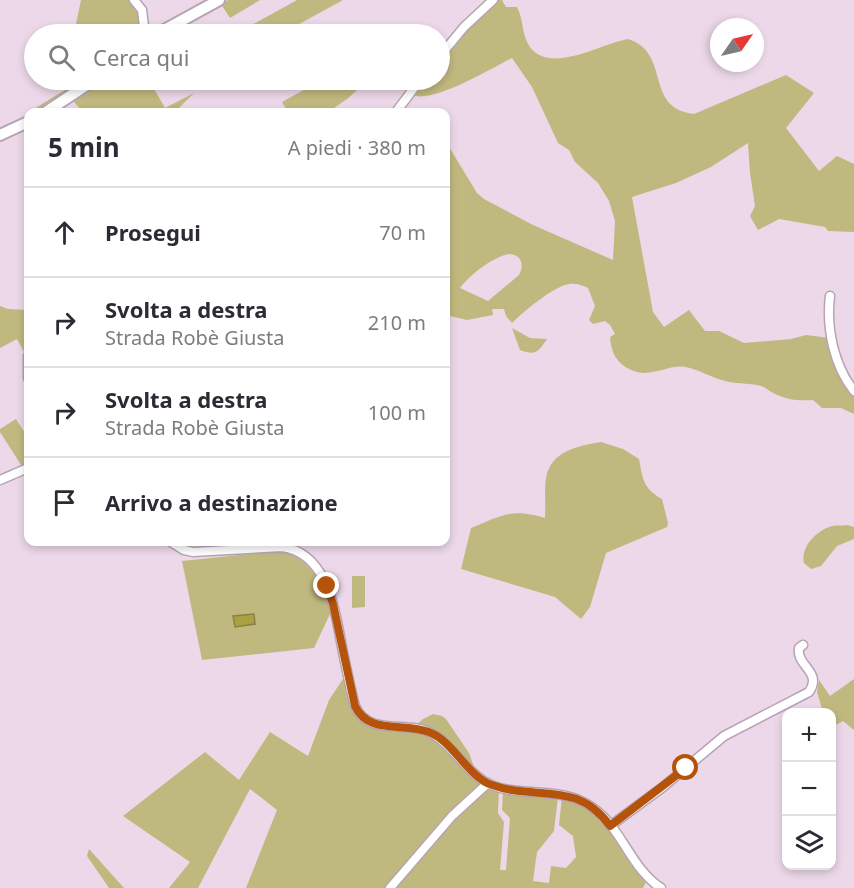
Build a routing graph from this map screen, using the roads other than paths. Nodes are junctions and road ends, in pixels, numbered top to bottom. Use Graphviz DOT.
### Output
graph roads {
  1 [pos="134,0"];
  2 [pos="219,0"];
  3 [pos="493,0"];
  4 [pos="144,24"];
  5 [pos="175,24"];
  6 [pos="450,44"];
  7 [pos="79,90"];
  8 [pos="412,90"];
  9 [pos="52,108"];
  10 [pos="399,108"];
  11 [pos="24,124"];
  12 [pos="0,135"];
  13 [pos="830,296"];
  14 [pos="854,391"];
  15 [pos="24,470"];
  16 [pos="0,480"];
  17 [pos="178,546"];
  18 [pos="803,645"];
  19 [pos="488,783"];
  20 [pos="610,826"];
  21 [pos="390,888"];
  22 [pos="661,888"];
  1 -- 4 [label="street"];
  2 -- 5 [label="street"];
  3 -- 6 [label="street"];
  7 -- 9 [label="street"];
  8 -- 10 [label="street"];
  11 -- 12 [label="street"];
  13 -- 14 [label="street"];
  15 -- 16 [label="street"];
  17 -- 19 [label="street"];
  18 -- 20 [label="street"];
  19 -- 20 [label="street"];
  19 -- 21 [label="street"];
  20 -- 22 [label="street"];
}
